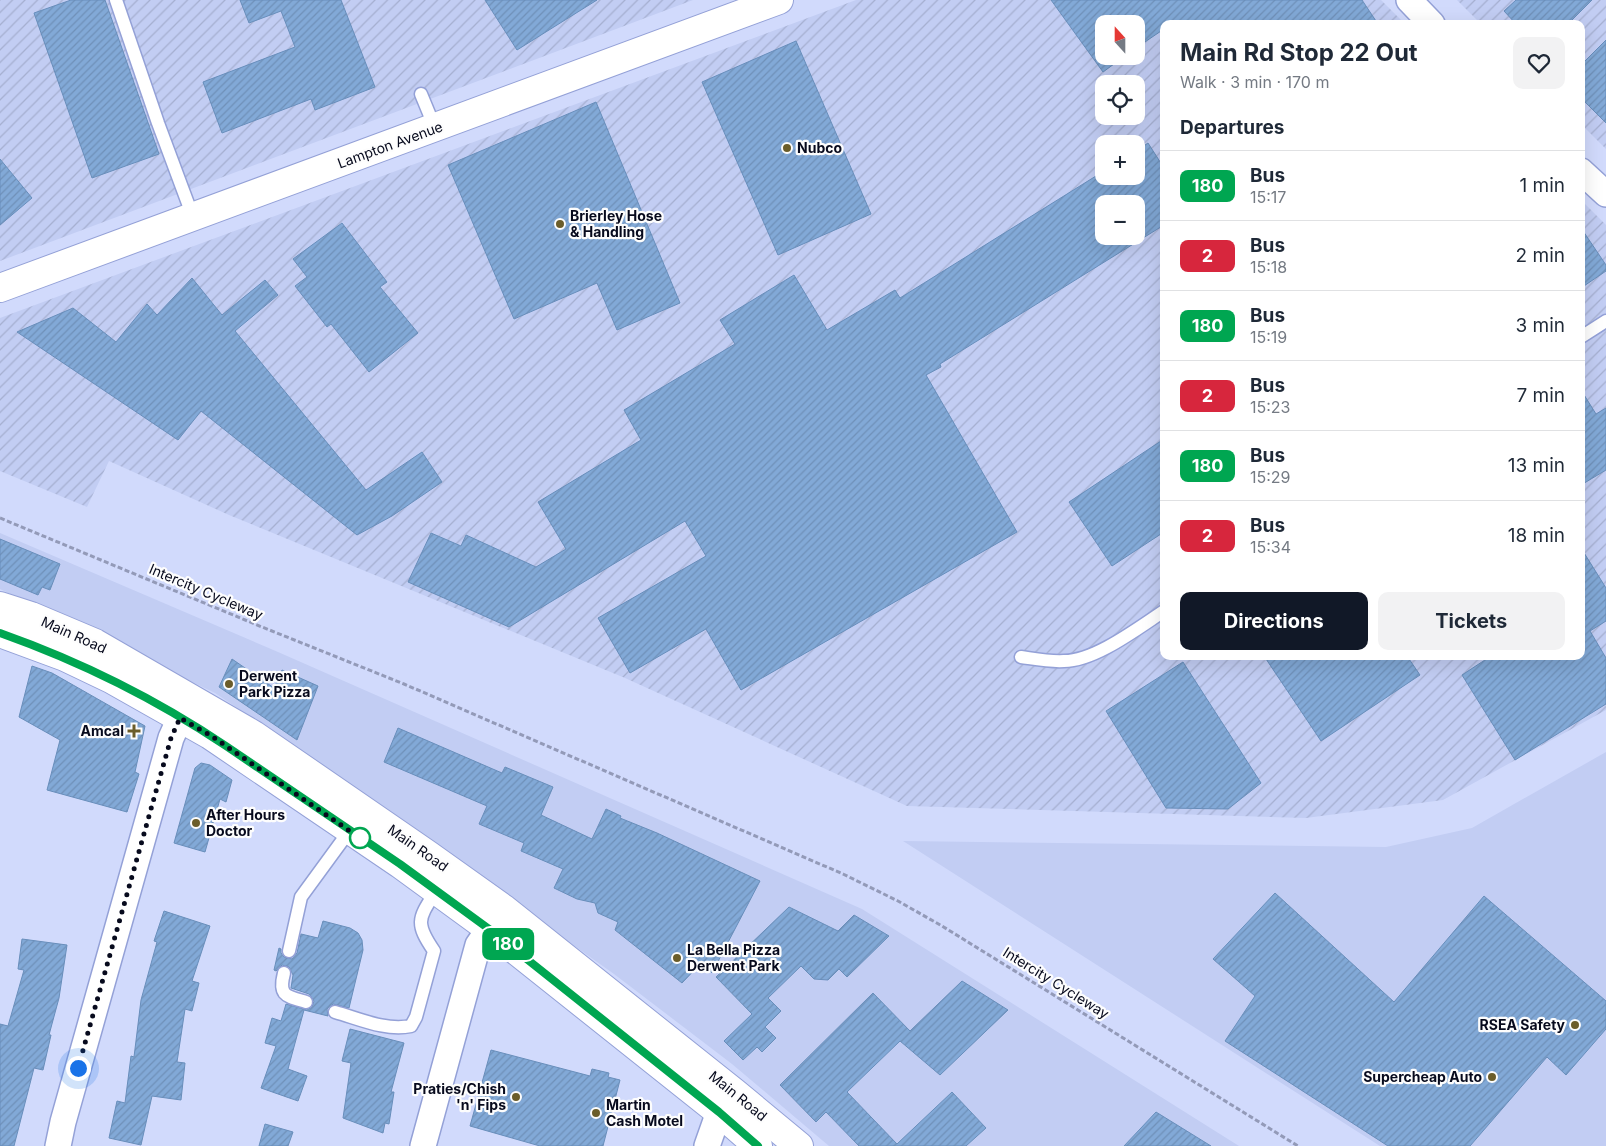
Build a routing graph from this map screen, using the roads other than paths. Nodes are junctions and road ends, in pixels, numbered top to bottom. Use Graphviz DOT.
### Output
graph roads {
  1 [pos="116,0"];
  2 [pos="779,0"];
  3 [pos="1409,0"];
  4 [pos="1428,20"];
  5 [pos="421,94"];
  6 [pos="435,128"];
  7 [pos="1585,174"];
  8 [pos="1606,194"];
  9 [pos="193,217"];
  10 [pos="0,288"];
  11 [pos="1606,321"];
  12 [pos="1585,334"];
  13 [pos="0,606"];
  14 [pos="1160,614"];
  15 [pos="0,633"];
  16 [pos="1021,657"];
  17 [pos="188,709"];
  18 [pos="350,830"];
  19 [pos="436,891"];
  20 [pos="496,919"];
  21 [pos="289,951"];
  22 [pos="284,973"];
  23 [pos="306,1002"];
  24 [pos="335,1012"];
  25 [pos="727,1102"];
  26 [pos="58,1146"];
  27 [pos="423,1146"];
  28 [pos="707,1146"];
  29 [pos="758,1146"];
  30 [pos="799,1146"];
  1 -- 9 [label="lane"];
  2 -- 6 [label="main road, Lampton Avenue"];
  3 -- 4 [label="street"];
  5 -- 6 [label="lane"];
  6 -- 9 [label="main road, Lampton Avenue"];
  7 -- 8 [label="street"];
  9 -- 10 [label="main road, Lampton Avenue"];
  11 -- 12 [label="lane"];
  13 -- 17 [label="main road, Main Road"];
  14 -- 16 [label="lane"];
  15 -- 17 [label="main road, Main Road"];
  17 -- 18 [label="main road, Main Road"];
  17 -- 20 [label="main road, Main Road"];
  17 -- 26 [label="street"];
  18 -- 19 [label="main road, Main Road"];
  18 -- 21 [label="lane"];
  19 -- 20 [label="main road, Main Road"];
  19 -- 24 [label="lane"];
  20 -- 25 [label="main road, Main Road"];
  20 -- 27 [label="street"];
  22 -- 23 [label="lane"];
  25 -- 28 [label="street"];
  25 -- 29 [label="main road, Main Road"];
  25 -- 30 [label="main road, Main Road"];
}
